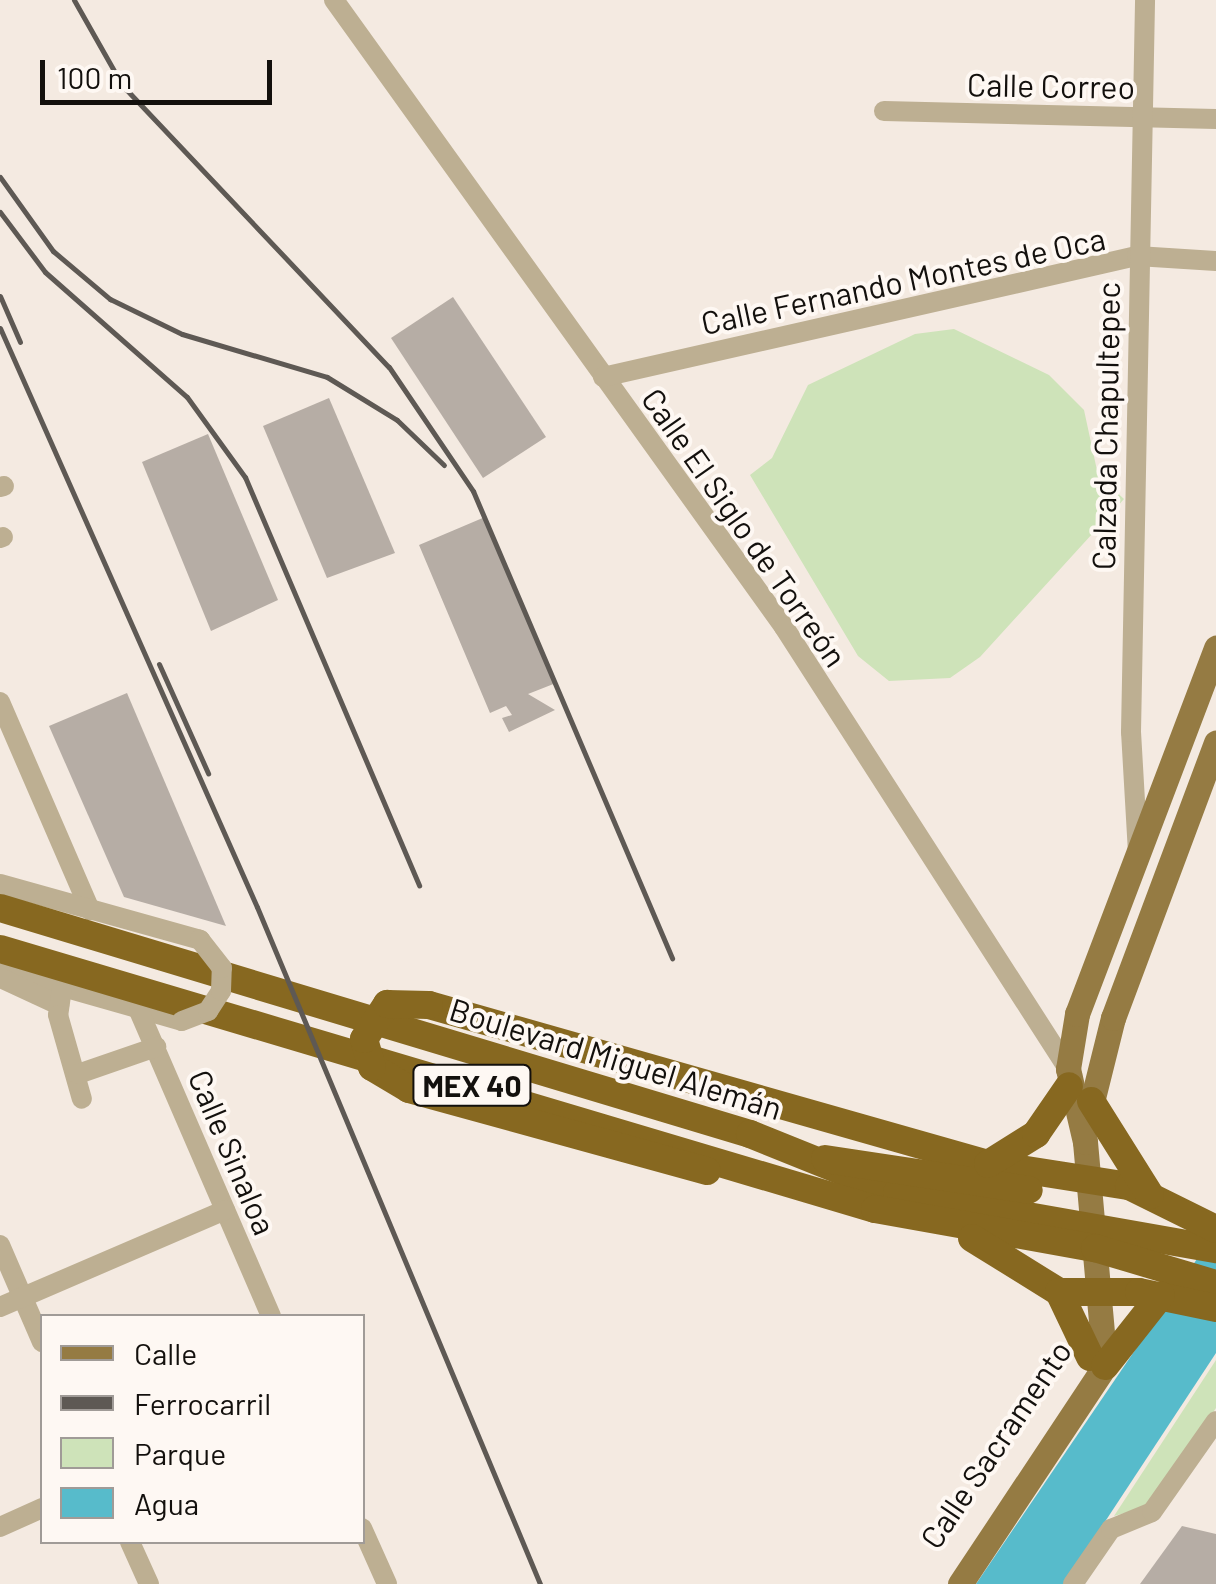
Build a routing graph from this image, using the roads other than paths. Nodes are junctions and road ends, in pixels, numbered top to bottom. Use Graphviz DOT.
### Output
graph roads {
  1 [pos="334,0"];
  2 [pos="1145,0"];
  3 [pos="884,111"];
  4 [pos="1142,118"];
  5 [pos="1216,119"];
  6 [pos="1137,256"];
  7 [pos="1216,261"];
  8 [pos="603,377"];
  9 [pos="1216,648"];
  10 [pos="0,702"];
  11 [pos="1216,743"];
  12 [pos="1208,782"];
  13 [pos="1138,853"];
  14 [pos="0,884"];
  15 [pos="0,908"];
  16 [pos="90,910"];
  17 [pos="1102,946"];
  18 [pos="0,949"];
  19 [pos="1136,953"];
  20 [pos="0,972"];
  21 [pos="60,996"];
  22 [pos="139,1011"];
  23 [pos="156,1047"];
  24 [pos="78,1074"];
  25 [pos="1076,1085"];
  26 [pos="730,1092"];
  27 [pos="82,1099"];
  28 [pos="662,1108"];
  29 [pos="675,1144"];
  30 [pos="816,1159"];
  31 [pos="988,1164"];
  32 [pos="812,1190"];
  33 [pos="1151,1196"];
  34 [pos="225,1210"];
  35 [pos="1091,1212"];
  36 [pos="943,1226"];
  37 [pos="1213,1228"];
  38 [pos="0,1245"];
  39 [pos="1099,1291"];
  40 [pos="1059,1292"];
  41 [pos="1206,1293"];
  42 [pos="1162,1295"];
  43 [pos="23,1297"];
  44 [pos="0,1306"];
  45 [pos="270,1314"];
  46 [pos="40,1337"];
  47 [pos="1099,1355"];
  48 [pos="1216,1421"];
  49 [pos="40,1509"];
  50 [pos="0,1527"];
  51 [pos="365,1535"];
  52 [pos="131,1544"];
  53 [pos="148,1584"];
  54 [pos="387,1584"];
  55 [pos="940,1584"];
  56 [pos="960,1584"];
  57 [pos="1073,1584"];
  1 -- 8 [label="street, Calle El Siglo de Torreón"];
  2 -- 4 [label="street, Calzada Chapultepec"];
  3 -- 4 [label="street, Calle Correo"];
  4 -- 5 [label="street, Calle Correo"];
  4 -- 6 [label="street, Calzada Chapultepec"];
  6 -- 7 [label="street, Calle Fernando Montes de Oca"];
  6 -- 8 [label="street, Calle Fernando Montes de Oca"];
  6 -- 13 [label="street, Calzada Chapultepec"];
  8 -- 25 [label="street, Calle El Siglo de Torreón"];
  9 -- 13 [label="main road"];
  10 -- 16 [label="street"];
  11 -- 12 [label="main road"];
  12 -- 19 [label="main road"];
  13 -- 17 [label="main road"];
  14 -- 16 [label="street"];
  15 -- 28 [label="highway, Boulevard Miguel Alemán / MEX 40"];
  16 -- 22 [label="street, bridge"];
  17 -- 19 [label="main road"];
  17 -- 25 [label="main road"];
  18 -- 29 [label="highway, Boulevard Miguel Alemán / MEX 40"];
  19 -- 25 [label="main road"];
  20 -- 21 [label="street"];
  21 -- 22 [label="street"];
  21 -- 24 [label="street"];
  22 -- 23 [label="street, Calle Sinaloa"];
  23 -- 24 [label="street"];
  23 -- 34 [label="street, Calle Sinaloa"];
  24 -- 27 [label="street"];
  25 -- 31 [label="highway"];
  25 -- 33 [label="highway"];
  25 -- 35 [label="main road, Calle Sacramento"];
  26 -- 28 [label="highway"];
  26 -- 31 [label="highway"];
  26 -- 32 [label="highway, bridge"];
  28 -- 30 [label="highway, Boulevard Miguel Alemán / MEX 40"];
  29 -- 30 [label="highway"];
  29 -- 32 [label="highway, Boulevard Miguel Alemán / MEX 40"];
  30 -- 35 [label="highway"];
  31 -- 35 [label="highway"];
  32 -- 36 [label="highway, Boulevard Miguel Alemán / MEX 40"];
  33 -- 35 [label="highway"];
  33 -- 37 [label="highway"];
  34 -- 43 [label="street"];
  34 -- 45 [label="street, Calle Sinaloa"];
  35 -- 36 [label="highway, Boulevard Miguel Alemán / MEX 40"];
  35 -- 37 [label="highway, Boulevard Miguel Alemán / MEX 40"];
  35 -- 39 [label="main road, Calle Sacramento"];
  35 -- 41 [label="highway, Boulevard Miguel Alemán / MEX 40"];
  36 -- 40 [label="highway"];
  38 -- 43 [label="street"];
  39 -- 40 [label="highway"];
  39 -- 42 [label="highway"];
  39 -- 47 [label="main road, Calle Sacramento"];
  40 -- 47 [label="highway"];
  41 -- 42 [label="highway"];
  42 -- 47 [label="highway"];
  43 -- 44 [label="street"];
  43 -- 46 [label="street"];
  47 -- 55 [label="main road, Calle Sacramento"];
  47 -- 56 [label="main road, Calle Sacramento"];
  48 -- 57 [label="street"];
  49 -- 50 [label="street"];
  51 -- 54 [label="street"];
  52 -- 53 [label="street"];
}
